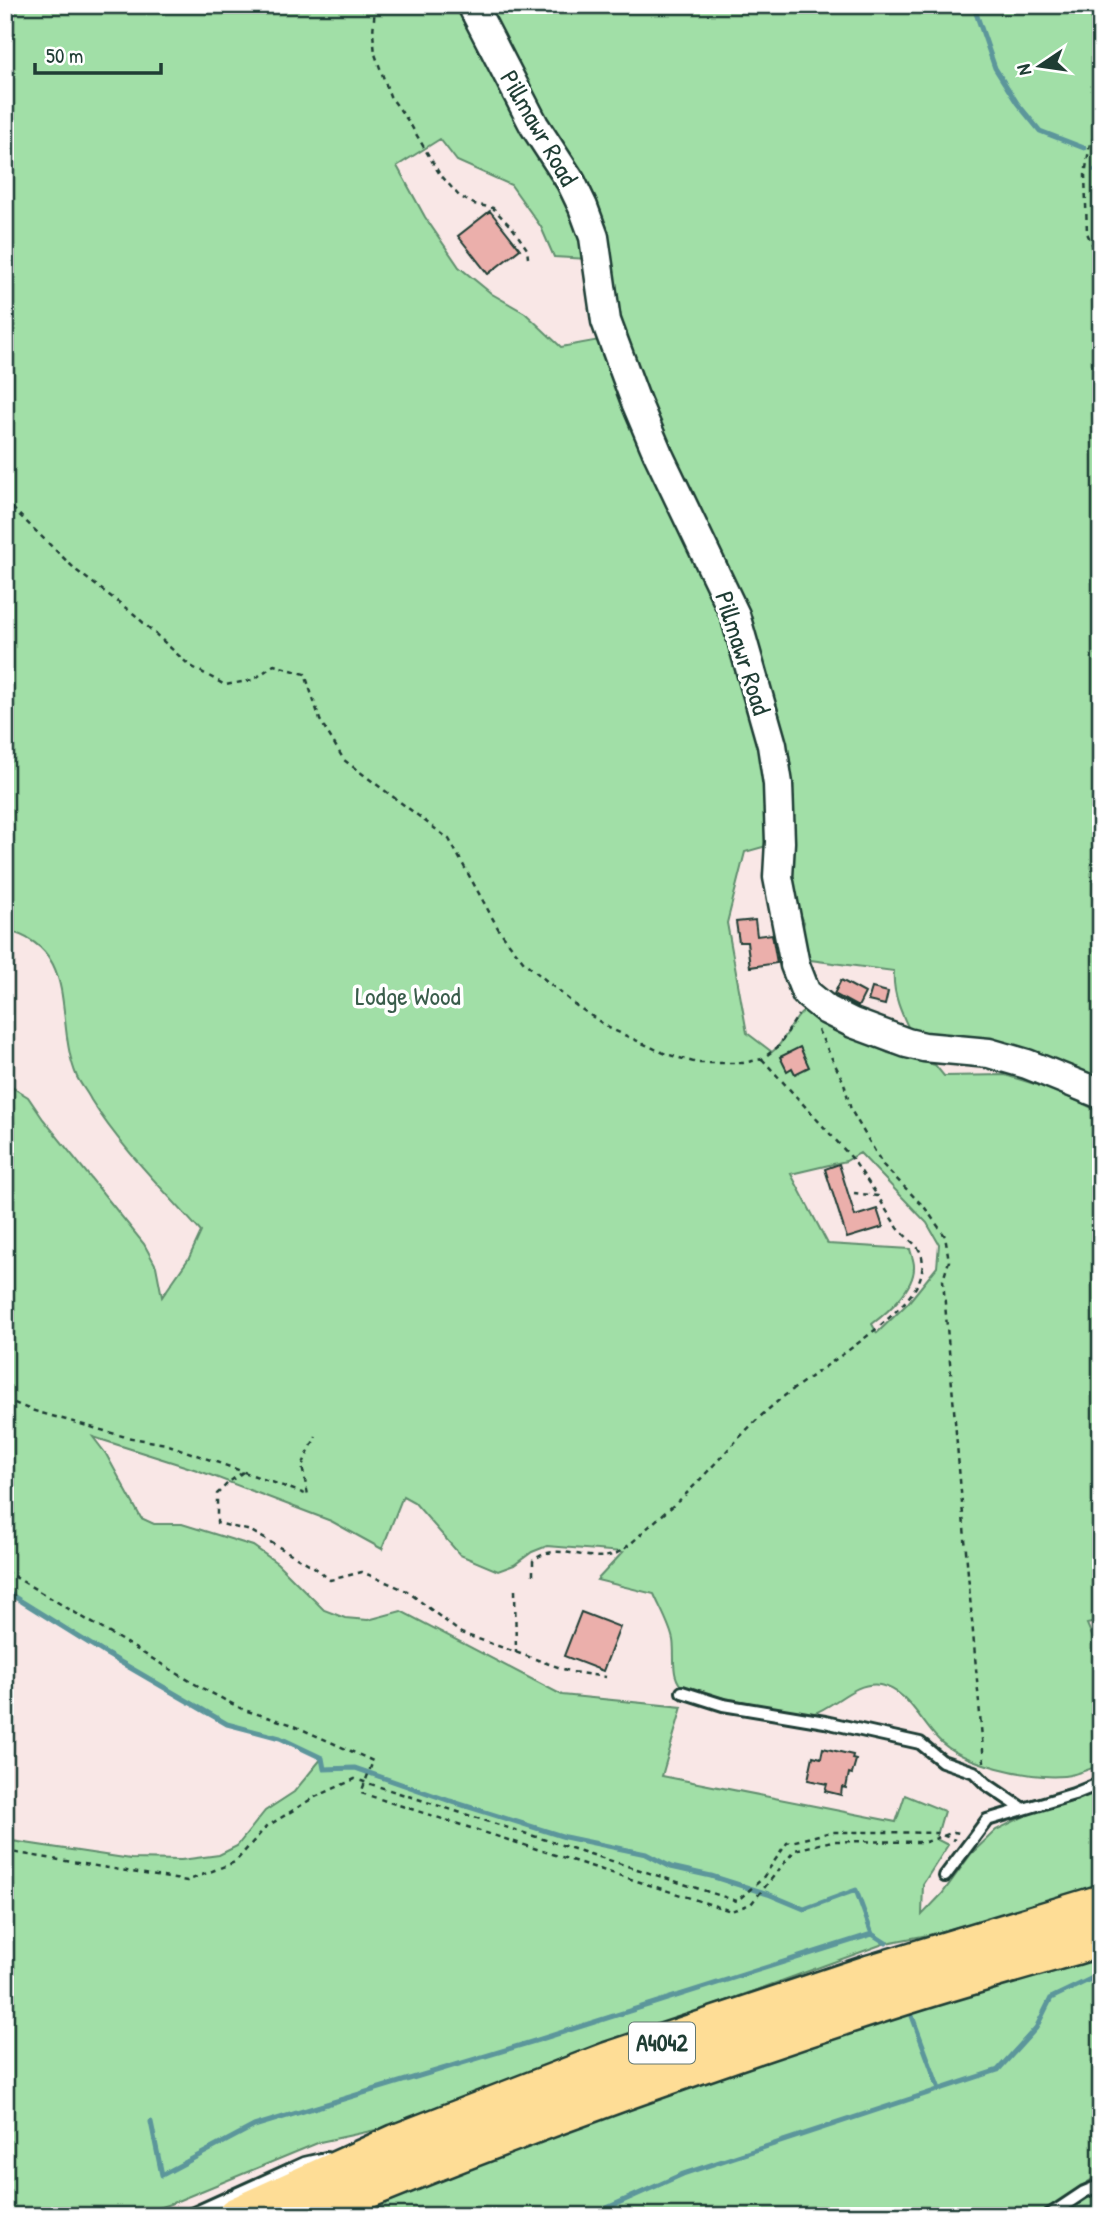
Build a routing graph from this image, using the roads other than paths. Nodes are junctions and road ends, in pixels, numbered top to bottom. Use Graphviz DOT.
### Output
graph roads {
  1 [pos="472,5"];
  2 [pos="1101,1094"];
  3 [pos="682,1692"];
  4 [pos="1101,1783"];
  5 [pos="1023,1809"];
  6 [pos="945,1876"];
  7 [pos="1101,1905"];
  8 [pos="1101,1938"];
  9 [pos="397,2143"];
  10 [pos="1101,2185"];
  11 [pos="187,2216"];
  12 [pos="236,2216"];
  13 [pos="303,2216"];
  14 [pos="1048,2216"];
  1 -- 2 [label="street, Pillmawr Road"];
  3 -- 5 [label="lane"];
  4 -- 5 [label="lane"];
  5 -- 6 [label="lane"];
  7 -- 9 [label="highway, A4042"];
  8 -- 13 [label="highway, A4042"];
  9 -- 11 [label="lane"];
  9 -- 12 [label="highway, A4042"];
  10 -- 14 [label="lane"];
}
